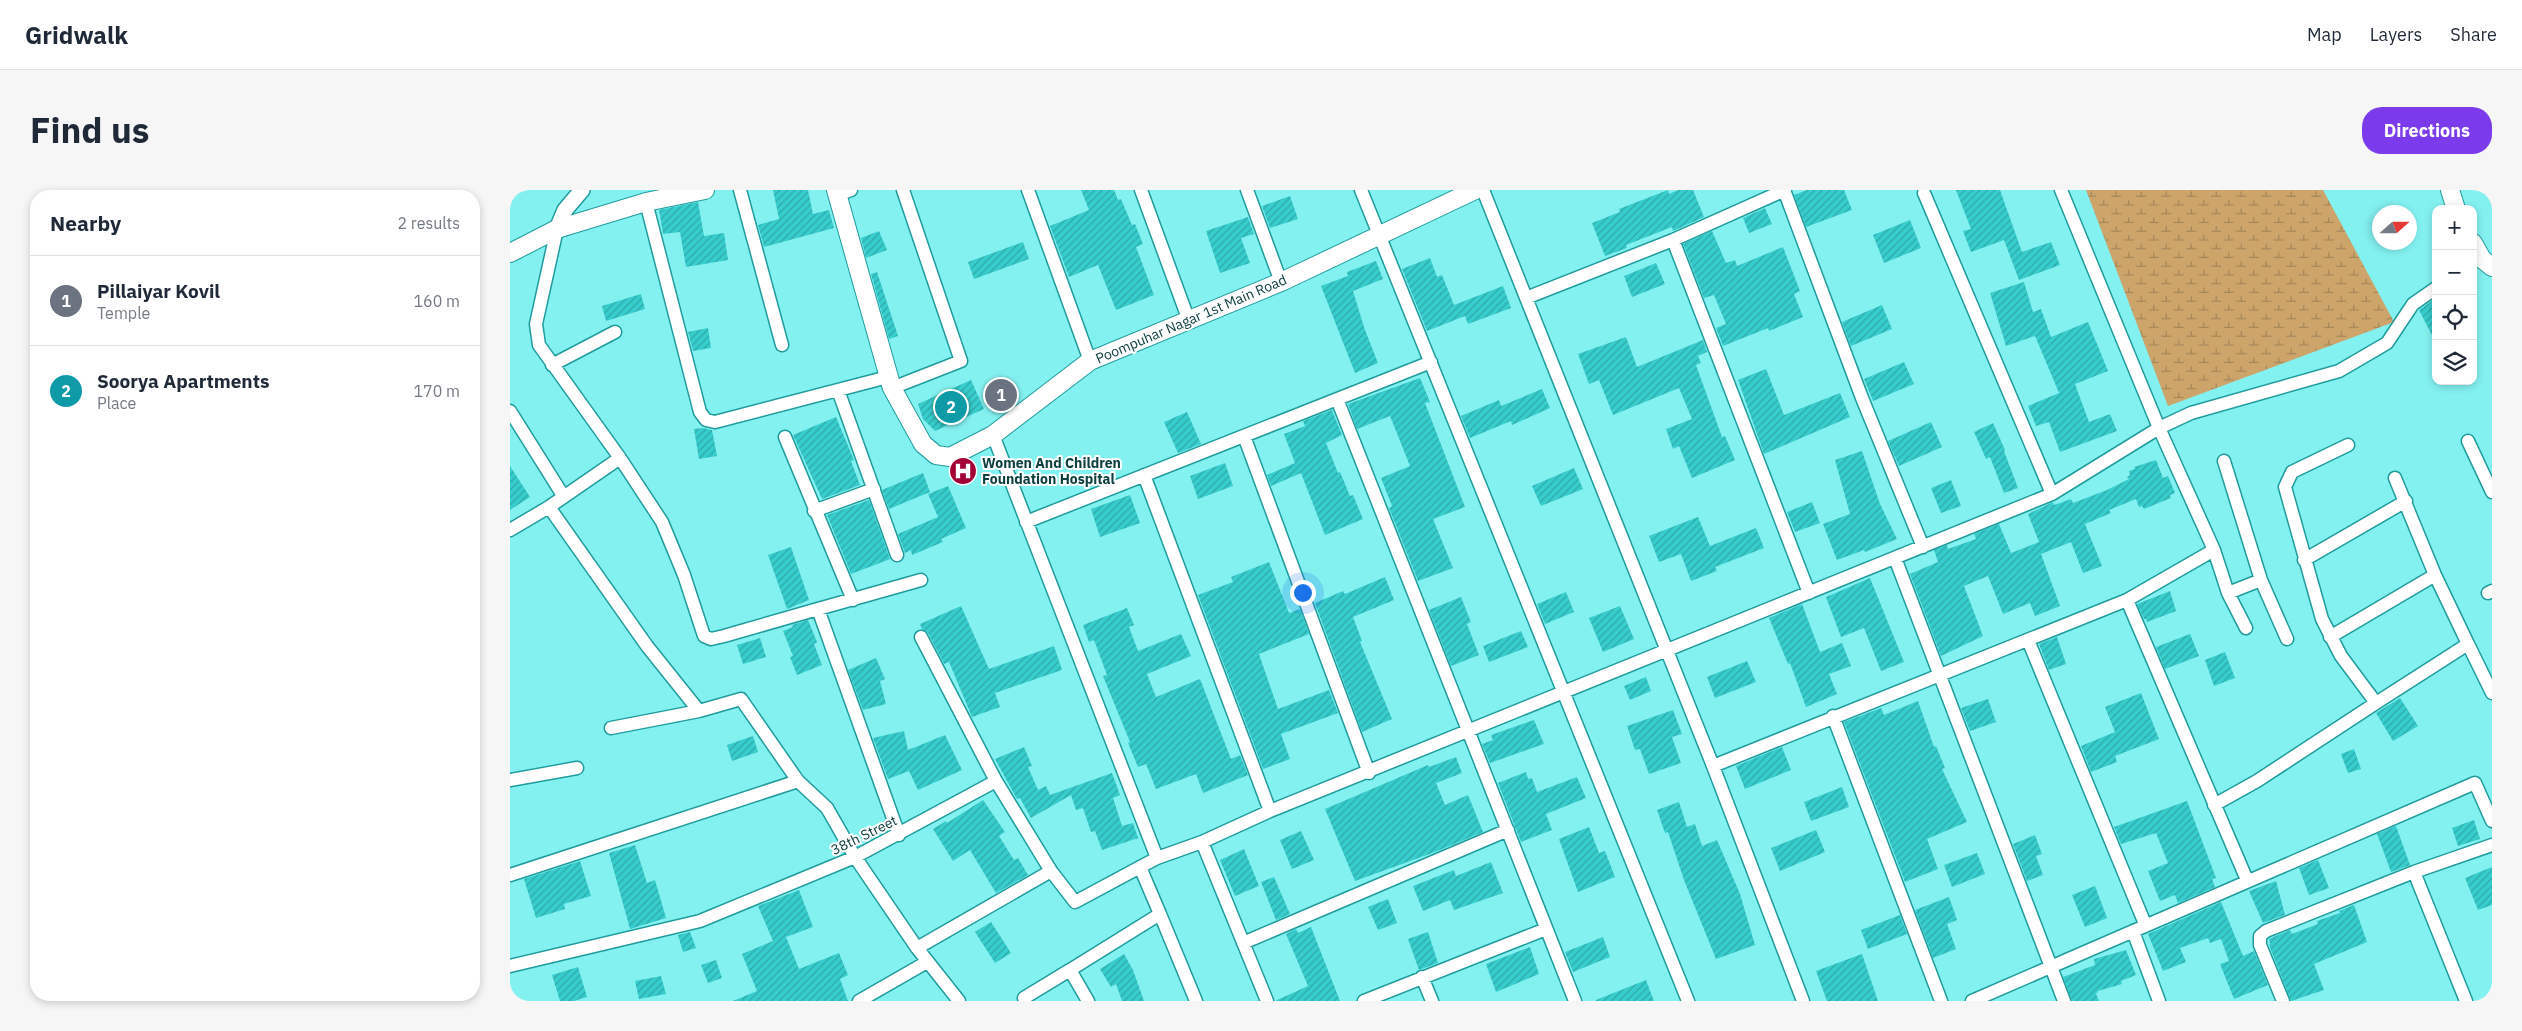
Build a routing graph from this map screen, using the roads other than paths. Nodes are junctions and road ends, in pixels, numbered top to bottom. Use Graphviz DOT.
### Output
graph roads {
  1 [pos="582,190"];
  2 [pos="704,190"];
  3 [pos="740,190"];
  4 [pos="903,190"];
  5 [pos="1028,190"];
  6 [pos="1140,190"];
  7 [pos="1247,190"];
  8 [pos="1361,190"];
  9 [pos="1475,190"];
  10 [pos="1482,190"];
  11 [pos="1784,190"];
  12 [pos="2061,190"];
  13 [pos="2450,190"];
  14 [pos="842,192"];
  15 [pos="1924,193"];
  16 [pos="646,202"];
  17 [pos="2455,205"];
  18 [pos="557,228"];
  19 [pos="1380,234"];
  20 [pos="1673,240"];
  21 [pos="2476,250"];
  22 [pos="510,253"];
  23 [pos="2483,264"];
  24 [pos="1281,282"];
  25 [pos="2432,291"];
  26 [pos="1526,298"];
  27 [pos="1189,321"];
  28 [pos="615,332"];
  29 [pos="782,345"];
  30 [pos="1090,361"];
  31 [pos="1431,362"];
  32 [pos="552,365"];
  33 [pos="890,382"];
  34 [pos="838,390"];
  35 [pos="1337,399"];
  36 [pos="510,411"];
  37 [pos="2159,428"];
  38 [pos="993,435"];
  39 [pos="1244,436"];
  40 [pos="785,437"];
  41 [pos="2468,441"];
  42 [pos="2348,446"];
  43 [pos="620,458"];
  44 [pos="2224,461"];
  45 [pos="1144,475"];
  46 [pos="2395,478"];
  47 [pos="874,489"];
  48 [pos="2492,492"];
  49 [pos="2052,494"];
  50 [pos="564,497"];
  51 [pos="2406,501"];
  52 [pos="549,507"];
  53 [pos="814,511"];
  54 [pos="1026,522"];
  55 [pos="510,530"];
  56 [pos="1923,547"];
  57 [pos="2214,550"];
  58 [pos="897,555"];
  59 [pos="1895,558"];
  60 [pos="2304,560"];
  61 [pos="2435,575"];
  62 [pos="921,580"];
  63 [pos="2261,580"];
  64 [pos="1809,593"];
  65 [pos="2228,593"];
  66 [pos="853,600"];
  67 [pos="2127,600"];
  68 [pos="818,609"];
  69 [pos="2246,628"];
  70 [pos="921,637"];
  71 [pos="2330,637"];
  72 [pos="2287,639"];
  73 [pos="2028,640"];
  74 [pos="2468,644"];
  75 [pos="1667,651"];
  76 [pos="1938,676"];
  77 [pos="1563,692"];
  78 [pos="2492,693"];
  79 [pos="2376,703"];
  80 [pos="699,711"];
  81 [pos="1833,716"];
  82 [pos="611,728"];
  83 [pos="1469,730"];
  84 [pos="1713,766"];
  85 [pos="577,768"];
  86 [pos="1369,773"];
  87 [pos="510,780"];
  88 [pos="798,781"];
  89 [pos="996,781"];
  90 [pos="2214,805"];
  91 [pos="1270,811"];
  92 [pos="2492,821"];
  93 [pos="1508,830"];
  94 [pos="899,835"];
  95 [pos="1202,842"];
  96 [pos="2492,844"];
  97 [pos="855,857"];
  98 [pos="1157,858"];
  99 [pos="1140,867"];
  100 [pos="1051,871"];
  101 [pos="2414,872"];
  102 [pos="510,874"];
  103 [pos="2247,880"];
  104 [pos="1160,914"];
  105 [pos="2145,924"];
  106 [pos="1546,928"];
  107 [pos="2133,931"];
  108 [pos="1243,943"];
  109 [pos="917,948"];
  110 [pos="927,962"];
  111 [pos="510,966"];
  112 [pos="2052,967"];
  113 [pos="1070,970"];
  114 [pos="1422,977"];
  115 [pos="1024,998"];
  116 [pos="859,1001"];
  117 [pos="959,1001"];
  118 [pos="1088,1001"];
  119 [pos="1196,1001"];
  120 [pos="1267,1001"];
  121 [pos="1364,1001"];
  122 [pos="1432,1001"];
  123 [pos="1575,1001"];
  124 [pos="1688,1001"];
  125 [pos="1803,1001"];
  126 [pos="1941,1001"];
  127 [pos="1972,1001"];
  128 [pos="2064,1001"];
  129 [pos="2159,1001"];
  130 [pos="2283,1001"];
  131 [pos="2466,1001"];
  1 -- 18 [label="street"];
  2 -- 16 [label="main road"];
  3 -- 29 [label="street"];
  4 -- 33 [label="street"];
  5 -- 30 [label="street"];
  6 -- 27 [label="street"];
  7 -- 24 [label="street"];
  8 -- 19 [label="street"];
  9 -- 19 [label="main road, Poompuhar Nagar 1st Main Road"];
  10 -- 26 [label="street"];
  11 -- 20 [label="street"];
  11 -- 56 [label="street"];
  12 -- 37 [label="street"];
  13 -- 17 [label="main road"];
  14 -- 33 [label="main road, Poompuhar Nagar 1st Main Road"];
  15 -- 49 [label="street"];
  16 -- 18 [label="main road"];
  16 -- 34 [label="street"];
  18 -- 22 [label="main road"];
  18 -- 32 [label="street"];
  19 -- 24 [label="main road, Poompuhar Nagar 1st Main Road"];
  19 -- 31 [label="street"];
  20 -- 26 [label="street"];
  20 -- 64 [label="street"];
  21 -- 23 [label="main road"];
  24 -- 27 [label="main road, Poompuhar Nagar 1st Main Road"];
  25 -- 37 [label="street"];
  26 -- 75 [label="street"];
  27 -- 30 [label="main road, Poompuhar Nagar 1st Main Road"];
  28 -- 32 [label="street"];
  30 -- 38 [label="main road, Poompuhar Nagar 1st Main Road"];
  31 -- 35 [label="street"];
  31 -- 77 [label="street"];
  32 -- 43 [label="street"];
  33 -- 34 [label="street"];
  33 -- 38 [label="main road, Poompuhar Nagar 1st Main Road"];
  34 -- 47 [label="street"];
  35 -- 39 [label="street"];
  35 -- 83 [label="street"];
  36 -- 50 [label="street"];
  37 -- 49 [label="street"];
  37 -- 57 [label="street"];
  38 -- 54 [label="street"];
  39 -- 45 [label="street"];
  39 -- 86 [label="street"];
  40 -- 53 [label="street"];
  41 -- 48 [label="street"];
  42 -- 60 [label="street"];
  43 -- 50 [label="street"];
  43 -- 68 [label="street"];
  44 -- 63 [label="street"];
  45 -- 54 [label="street"];
  45 -- 91 [label="street"];
  46 -- 51 [label="street"];
  47 -- 53 [label="street"];
  47 -- 58 [label="street"];
  49 -- 56 [label="street"];
  50 -- 52 [label="street"];
  51 -- 60 [label="street"];
  51 -- 61 [label="street"];
  52 -- 55 [label="street"];
  52 -- 80 [label="street"];
  53 -- 66 [label="street"];
  54 -- 98 [label="street"];
  56 -- 59 [label="street"];
  57 -- 65 [label="street"];
  57 -- 67 [label="street"];
  59 -- 64 [label="street"];
  59 -- 76 [label="street"];
  60 -- 71 [label="street"];
  61 -- 71 [label="street"];
  61 -- 74 [label="street"];
  62 -- 66 [label="street"];
  63 -- 65 [label="street"];
  63 -- 72 [label="street"];
  64 -- 75 [label="street"];
  65 -- 69 [label="street"];
  66 -- 68 [label="street"];
  67 -- 73 [label="street"];
  67 -- 90 [label="street"];
  68 -- 94 [label="street"];
  70 -- 89 [label="street"];
  71 -- 79 [label="street"];
  73 -- 76 [label="street"];
  73 -- 105 [label="street"];
  74 -- 78 [label="street"];
  74 -- 79 [label="street"];
  75 -- 77 [label="street"];
  75 -- 84 [label="street"];
  76 -- 81 [label="street"];
  76 -- 112 [label="street"];
  77 -- 83 [label="street"];
  77 -- 124 [label="street"];
  79 -- 90 [label="street"];
  80 -- 82 [label="street"];
  80 -- 88 [label="street"];
  81 -- 84 [label="street"];
  81 -- 126 [label="street"];
  83 -- 86 [label="street"];
  83 -- 93 [label="street"];
  84 -- 125 [label="street"];
  85 -- 87 [label="street"];
  86 -- 91 [label="street"];
  88 -- 97 [label="street"];
  88 -- 102 [label="street"];
  89 -- 94 [label="street, 38th Street"];
  89 -- 100 [label="street"];
  90 -- 103 [label="street"];
  91 -- 95 [label="street"];
  92 -- 103 [label="street"];
  93 -- 106 [label="street"];
  93 -- 108 [label="street"];
  94 -- 97 [label="street, 38th Street"];
  95 -- 98 [label="street"];
  95 -- 108 [label="street"];
  96 -- 101 [label="street"];
  97 -- 109 [label="street"];
  97 -- 111 [label="street, 38th Street"];
  98 -- 99 [label="street"];
  99 -- 100 [label="street"];
  99 -- 104 [label="street"];
  100 -- 109 [label="street"];
  101 -- 130 [label="street"];
  101 -- 131 [label="street"];
  103 -- 105 [label="street"];
  104 -- 113 [label="street"];
  104 -- 119 [label="street"];
  105 -- 107 [label="street"];
  106 -- 114 [label="street"];
  106 -- 123 [label="street"];
  107 -- 112 [label="street"];
  107 -- 129 [label="street"];
  108 -- 120 [label="street"];
  109 -- 110 [label="street"];
  110 -- 116 [label="street"];
  110 -- 117 [label="street"];
  112 -- 127 [label="street"];
  112 -- 128 [label="street"];
  113 -- 115 [label="street"];
  113 -- 118 [label="street"];
  114 -- 121 [label="street"];
  114 -- 122 [label="street"];
}
